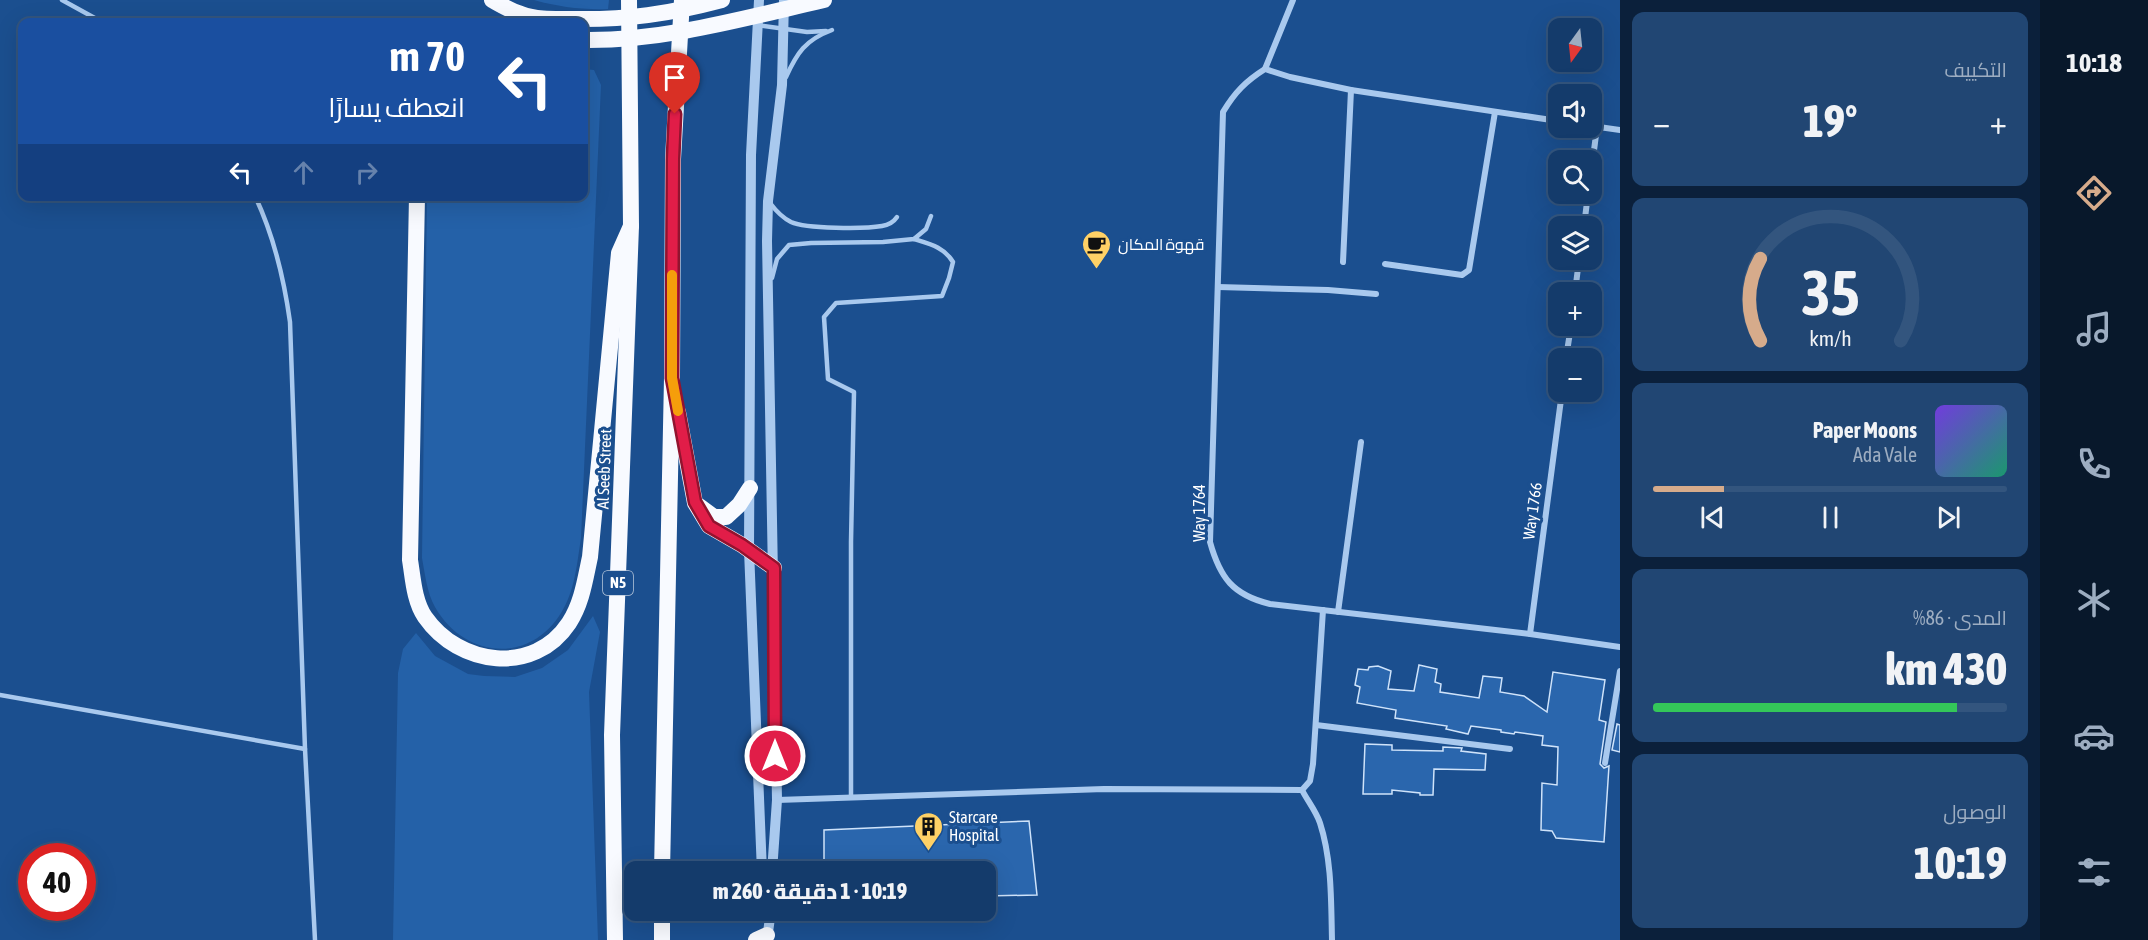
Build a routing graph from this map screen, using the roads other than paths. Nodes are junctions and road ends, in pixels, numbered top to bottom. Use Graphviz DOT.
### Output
graph roads {
  1 [pos="62,0"];
  2 [pos="492,0"];
  3 [pos="629,0"];
  4 [pos="682,0"];
  5 [pos="722,0"];
  6 [pos="759,0"];
  7 [pos="784,0"];
  8 [pos="824,0"];
  9 [pos="1293,0"];
  10 [pos="95,18"];
  11 [pos="539,18"];
  12 [pos="588,20"];
  13 [pos="758,25"];
  14 [pos="784,28"];
  15 [pos="588,40"];
  16 [pos="1265,69"];
  17 [pos="782,85"];
  18 [pos="1351,90"];
  19 [pos="1495,112"];
  20 [pos="1548,120"];
  21 [pos="1602,128"];
  22 [pos="1620,130"];
  23 [pos="257,201"];
  24 [pos="417,201"];
  25 [pos="768,201"];
  26 [pos="931,216"];
  27 [pos="897,217"];
  28 [pos="631,226"];
  29 [pos="914,239"];
  30 [pos="1343,262"];
  31 [pos="1385,264"];
  32 [pos="1218,287"];
  33 [pos="768,292"];
  34 [pos="1376,294"];
  35 [pos="672,378"];
  36 [pos="1561,402"];
  37 [pos="1361,442"];
  38 [pos="750,489"];
  39 [pos="695,502"];
  40 [pos="749,550"];
  41 [pos="774,568"];
  42 [pos="1323,610"];
  43 [pos="1338,612"];
  44 [pos="1530,634"];
  45 [pos="1620,647"];
  46 [pos="1620,671"];
  47 [pos="0,695"];
  48 [pos="1316,725"];
  49 [pos="305,749"];
  50 [pos="1510,749"];
  51 [pos="1605,763"];
  52 [pos="1302,790"];
  53 [pos="851,797"];
  54 [pos="777,800"];
  55 [pos="662,861"];
  56 [pos="762,861"];
  57 [pos="773,861"];
  58 [pos="662,921"];
  59 [pos="763,921"];
  60 [pos="768,921"];
  61 [pos="763,938"];
  62 [pos="315,940"];
  63 [pos="615,940"];
  64 [pos="662,940"];
  65 [pos="1332,940"];
  1 -- 10 [label="lane"];
  2 -- 11 [label="highway, bridge"];
  3 -- 28 [label="highway, Al Seeb Street / N5"];
  4 -- 35 [label="highway"];
  5 -- 12 [label="highway, bridge"];
  6 -- 13 [label="street"];
  7 -- 14 [label="street"];
  8 -- 15 [label="highway, bridge"];
  9 -- 16 [label="street"];
  13 -- 14 [label="lane"];
  13 -- 38 [label="street"];
  14 -- 17 [label="street"];
  14 -- 17 [label="lane"];
  16 -- 18 [label="street"];
  16 -- 32 [label="street, Way 1764"];
  17 -- 25 [label="street"];
  18 -- 19 [label="street"];
  18 -- 30 [label="street"];
  19 -- 20 [label="street"];
  19 -- 31 [label="street"];
  21 -- 22 [label="street"];
  23 -- 49 [label="lane"];
  24 -- 28 [label="highway"];
  25 -- 27 [label="lane"];
  25 -- 33 [label="street"];
  26 -- 29 [label="lane"];
  28 -- 63 [label="highway, Al Seeb Street / N5"];
  29 -- 33 [label="lane"];
  29 -- 53 [label="lane"];
  32 -- 34 [label="street"];
  32 -- 42 [label="street, Way 1764"];
  33 -- 41 [label="street"];
  35 -- 39 [label="highway"];
  35 -- 55 [label="highway"];
  36 -- 44 [label="street, Way 1766"];
  37 -- 43 [label="street"];
  38 -- 39 [label="highway"];
  38 -- 40 [label="street"];
  39 -- 40 [label="highway"];
  40 -- 41 [label="highway"];
  40 -- 56 [label="street"];
  41 -- 54 [label="street"];
  42 -- 43 [label="street, Way 1764"];
  42 -- 48 [label="street"];
  43 -- 44 [label="street, Way 1764"];
  44 -- 45 [label="street, Way 1764"];
  46 -- 51 [label="street"];
  47 -- 49 [label="lane"];
  48 -- 50 [label="street"];
  48 -- 52 [label="street"];
  49 -- 62 [label="lane"];
  52 -- 53 [label="street"];
  52 -- 65 [label="street"];
  53 -- 54 [label="street"];
  54 -- 57 [label="street"];
  58 -- 64 [label="highway"];
  59 -- 61 [label="street"];
  60 -- 61 [label="street"];
}
